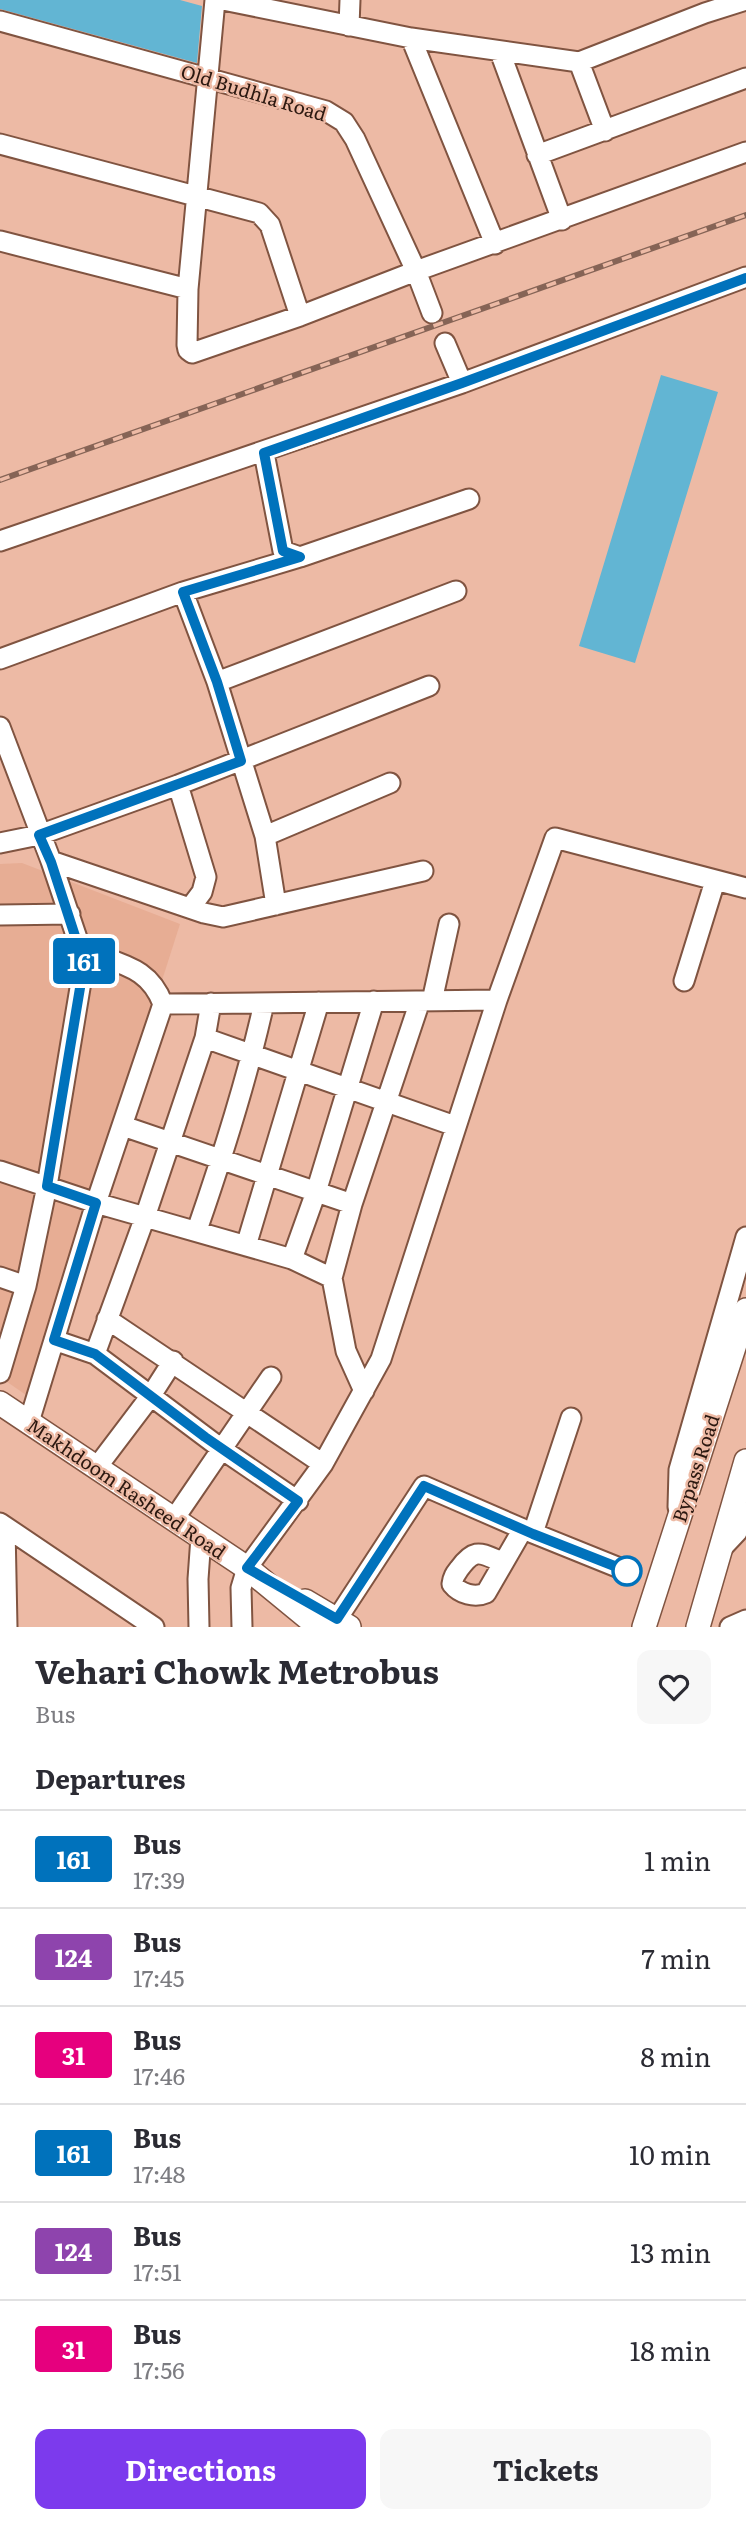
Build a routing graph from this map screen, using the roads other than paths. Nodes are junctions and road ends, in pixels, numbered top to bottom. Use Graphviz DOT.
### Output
graph roads {
  1 [pos="215,0"];
  2 [pos="223,0"];
  3 [pos="350,0"];
  4 [pos="746,0"];
  5 [pos="704,6"];
  6 [pos="0,21"];
  7 [pos="349,26"];
  8 [pos="411,38"];
  9 [pos="500,52"];
  10 [pos="579,62"];
  11 [pos="207,77"];
  12 [pos="746,78"];
  13 [pos="605,131"];
  14 [pos="0,144"];
  15 [pos="746,152"];
  16 [pos="537,155"];
  17 [pos="196,196"];
  18 [pos="562,220"];
  19 [pos="0,241"];
  20 [pos="495,244"];
  21 [pos="415,271"];
  22 [pos="746,278"];
  23 [pos="188,289"];
  24 [pos="432,313"];
  25 [pos="300,316"];
  26 [pos="445,342"];
  27 [pos="462,383"];
  28 [pos="264,453"];
  29 [pos="469,499"];
  30 [pos="0,541"];
  31 [pos="300,557"];
  32 [pos="456,591"];
  33 [pos="183,592"];
  34 [pos="0,659"];
  35 [pos="217,682"];
  36 [pos="429,685"];
  37 [pos="0,727"];
  38 [pos="241,761"];
  39 [pos="390,783"];
  40 [pos="178,785"];
  41 [pos="39,835"];
  42 [pos="265,836"];
  43 [pos="0,843"];
  44 [pos="51,862"];
  45 [pos="423,871"];
  46 [pos="715,881"];
  47 [pos="746,888"];
  48 [pos="276,905"];
  49 [pos="190,908"];
  50 [pos="70,914"];
  51 [pos="0,915"];
  52 [pos="449,924"];
  53 [pos="86,952"];
  54 [pos="684,981"];
  55 [pos="497,1000"];
  56 [pos="374,1001"];
  57 [pos="426,1001"];
  58 [pos="320,1002"];
  59 [pos="211,1003"];
  60 [pos="264,1003"];
  61 [pos="163,1004"];
  62 [pos="205,1038"];
  63 [pos="252,1055"];
  64 [pos="299,1071"];
  65 [pos="347,1088"];
  66 [pos="385,1102"];
  67 [pos="123,1126"];
  68 [pos="456,1126"];
  69 [pos="170,1142"];
  70 [pos="222,1160"];
  71 [pos="0,1171"];
  72 [pos="268,1175"];
  73 [pos="47,1186"];
  74 [pos="316,1192"];
  75 [pos="96,1203"];
  76 [pos="352,1204"];
  77 [pos="145,1217"];
  78 [pos="197,1230"];
  79 [pos="746,1237"];
  80 [pos="246,1246"];
  81 [pos="292,1258"];
  82 [pos="0,1278"];
  83 [pos="332,1278"];
  84 [pos="26,1286"];
  85 [pos="746,1310"];
  86 [pos="107,1319"];
  87 [pos="54,1340"];
  88 [pos="95,1354"];
  89 [pos="173,1361"];
  90 [pos="0,1373"];
  91 [pos="271,1377"];
  92 [pos="364,1391"];
  93 [pos="150,1397"];
  94 [pos="0,1403"];
  95 [pos="246,1412"];
  96 [pos="571,1418"];
  97 [pos="29,1422"];
  98 [pos="223,1450"];
  99 [pos="746,1461"];
  100 [pos="323,1464"];
  101 [pos="97,1467"];
  102 [pos="298,1501"];
  103 [pos="746,1512"];
  104 [pos="174,1519"];
  105 [pos="677,1521"];
  106 [pos="3,1525"];
  107 [pos="528,1531"];
  108 [pos="201,1537"];
  109 [pos="721,1549"];
  110 [pos="502,1562"];
  111 [pos="247,1568"];
  112 [pos="627,1571"];
  113 [pos="746,1620"];
  114 [pos="335,1624"];
  115 [pos="7,1627"];
  116 [pos="154,1627"];
  117 [pos="199,1627"];
  118 [pos="242,1627"];
  119 [pos="644,1627"];
  120 [pos="698,1627"];
  121 [pos="730,1627"];
  1 -- 11 [label="street"];
  2 -- 7 [label="street"];
  3 -- 7 [label="street"];
  4 -- 5 [label="street"];
  5 -- 10 [label="street"];
  6 -- 11 [label="street, Old Budhla Road"];
  7 -- 8 [label="street"];
  8 -- 9 [label="street"];
  8 -- 20 [label="street"];
  9 -- 10 [label="street"];
  9 -- 16 [label="street"];
  10 -- 13 [label="street"];
  11 -- 17 [label="street"];
  11 -- 21 [label="street, Old Budhla Road"];
  12 -- 13 [label="street"];
  13 -- 16 [label="street"];
  14 -- 17 [label="street"];
  15 -- 18 [label="street"];
  16 -- 18 [label="street"];
  17 -- 23 [label="street"];
  17 -- 25 [label="street"];
  18 -- 20 [label="street"];
  19 -- 23 [label="street"];
  20 -- 21 [label="street"];
  21 -- 24 [label="street, Old Budhla Road"];
  21 -- 25 [label="street"];
  22 -- 27 [label="street"];
  23 -- 25 [label="street"];
  26 -- 27 [label="street"];
  27 -- 28 [label="street"];
  28 -- 30 [label="street"];
  28 -- 31 [label="street"];
  29 -- 31 [label="street"];
  31 -- 33 [label="street"];
  32 -- 35 [label="street"];
  33 -- 34 [label="street"];
  33 -- 35 [label="street"];
  35 -- 38 [label="street"];
  36 -- 38 [label="street"];
  37 -- 41 [label="street"];
  38 -- 40 [label="street"];
  38 -- 42 [label="street"];
  39 -- 42 [label="street"];
  40 -- 41 [label="street"];
  40 -- 49 [label="street"];
  41 -- 43 [label="street"];
  41 -- 44 [label="street"];
  42 -- 48 [label="street"];
  44 -- 49 [label="street"];
  44 -- 50 [label="street"];
  45 -- 48 [label="street"];
  46 -- 47 [label="street"];
  46 -- 54 [label="street"];
  46 -- 55 [label="street"];
  48 -- 49 [label="street"];
  50 -- 51 [label="street"];
  50 -- 53 [label="street"];
  52 -- 57 [label="street"];
  53 -- 61 [label="street"];
  53 -- 73 [label="street"];
  55 -- 57 [label="street"];
  55 -- 68 [label="street"];
  56 -- 57 [label="street"];
  56 -- 58 [label="street"];
  56 -- 65 [label="street"];
  57 -- 66 [label="street"];
  58 -- 60 [label="street"];
  58 -- 64 [label="street"];
  59 -- 60 [label="street"];
  59 -- 61 [label="street"];
  59 -- 62 [label="street"];
  60 -- 63 [label="street"];
  61 -- 67 [label="street"];
  62 -- 63 [label="street"];
  62 -- 69 [label="street"];
  63 -- 64 [label="street"];
  63 -- 70 [label="street"];
  64 -- 65 [label="street"];
  64 -- 72 [label="street"];
  65 -- 66 [label="street"];
  65 -- 74 [label="street"];
  66 -- 68 [label="street"];
  66 -- 76 [label="street"];
  67 -- 69 [label="street"];
  67 -- 75 [label="street"];
  68 -- 92 [label="street"];
  69 -- 70 [label="street"];
  69 -- 77 [label="street"];
  70 -- 72 [label="street"];
  70 -- 78 [label="street"];
  71 -- 73 [label="street"];
  72 -- 74 [label="street"];
  72 -- 80 [label="street"];
  73 -- 75 [label="street"];
  73 -- 84 [label="street"];
  74 -- 76 [label="street"];
  74 -- 81 [label="street"];
  75 -- 77 [label="street"];
  75 -- 87 [label="street"];
  76 -- 83 [label="street"];
  77 -- 78 [label="street"];
  77 -- 86 [label="street"];
  78 -- 80 [label="street"];
  79 -- 105 [label="street"];
  80 -- 81 [label="street"];
  81 -- 83 [label="street"];
  82 -- 84 [label="street"];
  83 -- 92 [label="street"];
  84 -- 90 [label="street"];
  85 -- 105 [label="main road, Bypass Road"];
  86 -- 88 [label="street"];
  86 -- 89 [label="street"];
  87 -- 88 [label="street"];
  87 -- 97 [label="street"];
  88 -- 93 [label="street"];
  89 -- 93 [label="street"];
  89 -- 95 [label="street"];
  91 -- 95 [label="street"];
  92 -- 100 [label="street"];
  93 -- 98 [label="street"];
  93 -- 101 [label="street"];
  94 -- 97 [label="main road, Makhdoom Rasheed Road"];
  95 -- 98 [label="street"];
  95 -- 100 [label="street"];
  96 -- 107 [label="street"];
  97 -- 101 [label="main road, Makhdoom Rasheed Road"];
  98 -- 102 [label="street"];
  98 -- 104 [label="street"];
  99 -- 109 [label="main road"];
  100 -- 102 [label="street"];
  101 -- 104 [label="main road, Makhdoom Rasheed Road"];
  102 -- 111 [label="street"];
  103 -- 109 [label="street"];
  104 -- 108 [label="main road, Makhdoom Rasheed Road"];
  105 -- 119 [label="main road, Bypass Road"];
  106 -- 115 [label="street"];
  106 -- 116 [label="street"];
  107 -- 110 [label="street"];
  107 -- 112 [label="street"];
  107 -- 114 [label="street"];
  108 -- 111 [label="main road, Makhdoom Rasheed Road"];
  108 -- 117 [label="street"];
  109 -- 120 [label="main road"];
  111 -- 114 [label="main road, Makhdoom Rasheed Road"];
  111 -- 118 [label="street"];
  113 -- 121 [label="street"];
}
